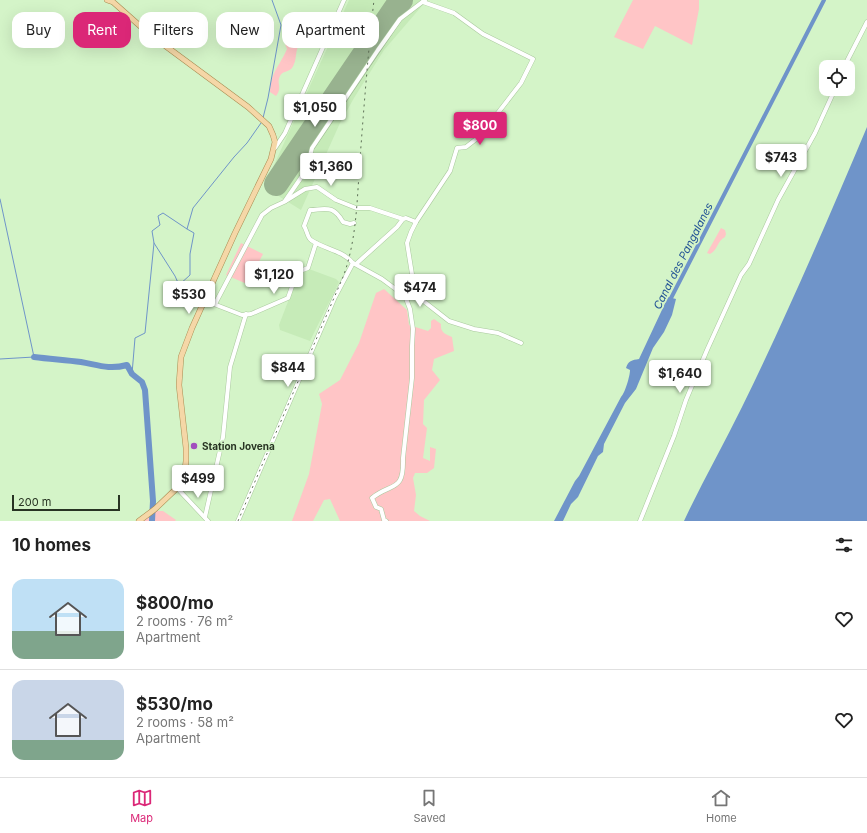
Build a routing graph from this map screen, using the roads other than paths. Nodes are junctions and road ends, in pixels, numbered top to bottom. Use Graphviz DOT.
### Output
graph roads {
  1 [pos="107,0"];
  2 [pos="344,0"];
  3 [pos="424,1"];
  4 [pos="867,22"];
  5 [pos="848,60"];
  6 [pos="831,96"];
  7 [pos="275,148"];
  8 [pos="284,202"];
  9 [pos="403,219"];
  10 [pos="416,222"];
  11 [pos="354,223"];
  12 [pos="316,243"];
  13 [pos="354,264"];
  14 [pos="405,296"];
  15 [pos="206,301"];
  16 [pos="214,304"];
  17 [pos="246,314"];
  18 [pos="521,343"];
  19 [pos="177,488"];
  20 [pos="206,519"];
  21 [pos="139,521"];
  22 [pos="238,521"];
  23 [pos="386,521"];
  24 [pos="640,521"];
  1 -- 7 [label="main road"];
  2 -- 7 [label="street"];
  3 -- 8 [label="street"];
  3 -- 10 [label="street"];
  4 -- 5 [label="street"];
  6 -- 24 [label="street"];
  7 -- 15 [label="main road"];
  8 -- 9 [label="street"];
  8 -- 16 [label="street"];
  9 -- 10 [label="street"];
  9 -- 13 [label="street"];
  10 -- 14 [label="street"];
  11 -- 12 [label="street"];
  12 -- 13 [label="street"];
  12 -- 17 [label="street"];
  13 -- 14 [label="street"];
  13 -- 22 [label="street"];
  14 -- 18 [label="street"];
  14 -- 23 [label="street"];
  15 -- 16 [label="street"];
  15 -- 19 [label="main road"];
  16 -- 17 [label="street"];
  17 -- 20 [label="street"];
  19 -- 20 [label="street"];
  19 -- 21 [label="main road"];
}
